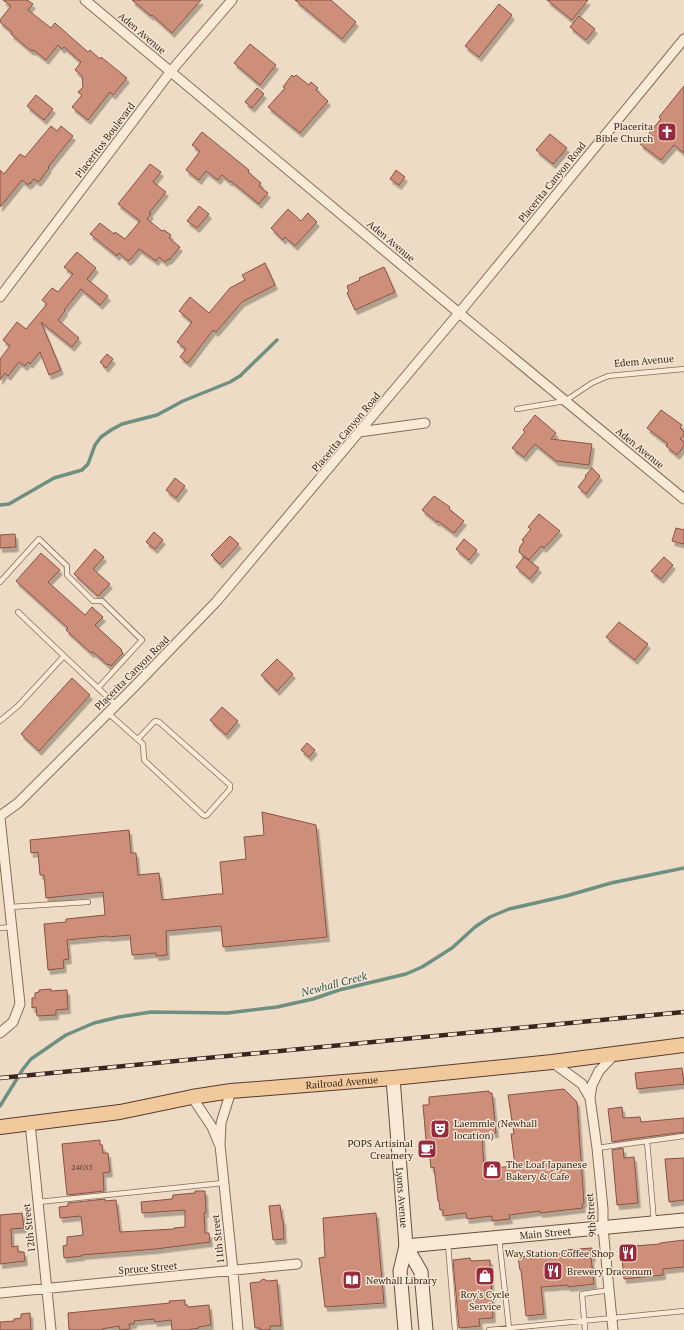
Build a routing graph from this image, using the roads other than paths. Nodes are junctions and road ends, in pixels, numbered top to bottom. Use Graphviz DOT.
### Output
graph roads {
  1 [pos="85,0"];
  2 [pos="232,0"];
  3 [pos="684,39"];
  4 [pos="171,71"];
  5 [pos="0,297"];
  6 [pos="460,313"];
  7 [pos="684,369"];
  8 [pos="565,401"];
  9 [pos="517,409"];
  10 [pos="425,423"];
  11 [pos="359,432"];
  12 [pos="684,499"];
  13 [pos="0,582"];
  14 [pos="18,612"];
  15 [pos="64,656"];
  16 [pos="98,688"];
  17 [pos="116,705"];
  18 [pos="108,712"];
  19 [pos="0,721"];
  20 [pos="138,739"];
  21 [pos="0,817"];
  22 [pos="88,902"];
  23 [pos="10,907"];
  24 [pos="12,927"];
  25 [pos="0,928"];
  26 [pos="0,1033"];
  27 [pos="684,1046"];
  28 [pos="615,1054"];
  29 [pos="552,1062"];
  30 [pos="393,1078"];
  31 [pos="231,1091"];
  32 [pos="192,1097"];
  33 [pos="590,1098"];
  34 [pos="30,1123"];
  35 [pos="6,1126"];
  36 [pos="684,1136"];
  37 [pos="647,1140"];
  38 [pos="220,1145"];
  39 [pos="597,1148"];
  40 [pos="223,1183"];
  41 [pos="38,1202"];
  42 [pos="684,1220"];
  43 [pos="655,1224"];
  44 [pos="603,1228"];
  45 [pos="499,1238"];
  46 [pos="448,1242"];
  47 [pos="406,1246"];
  48 [pos="297,1264"];
  49 [pos="233,1271"];
  50 [pos="46,1289"];
  51 [pos="610,1290"];
  52 [pos="0,1293"];
  53 [pos="684,1311"];
  54 [pos="612,1318"];
  55 [pos="584,1321"];
  56 [pos="509,1328"];
  57 [pos="51,1330"];
  58 [pos="238,1330"];
  59 [pos="405,1330"];
  60 [pos="426,1330"];
  61 [pos="455,1330"];
  62 [pos="489,1330"];
  63 [pos="584,1330"];
  64 [pos="613,1330"];
  1 -- 4 [label="street, Aden Avenue"];
  2 -- 4 [label="street, Placeritos Boulevard"];
  3 -- 6 [label="street, Placerita Canyon Road"];
  4 -- 5 [label="street, Placeritos Boulevard"];
  4 -- 6 [label="street, Aden Avenue"];
  6 -- 8 [label="street, Aden Avenue"];
  6 -- 11 [label="street, Placerita Canyon Road"];
  7 -- 8 [label="lane, Edem Avenue"];
  8 -- 9 [label="lane, Edem Avenue"];
  8 -- 12 [label="street, Aden Avenue"];
  10 -- 11 [label="street"];
  11 -- 17 [label="street, Placerita Canyon Road"];
  13 -- 16 [label="lane"];
  14 -- 15 [label="lane"];
  15 -- 16 [label="lane"];
  15 -- 19 [label="lane"];
  16 -- 17 [label="lane"];
  17 -- 18 [label="street, Placerita Canyon Road"];
  18 -- 20 [label="lane"];
  18 -- 21 [label="street, Placerita Canyon Road"];
  20 -- 20 [label="lane"];
  21 -- 23 [label="street"];
  22 -- 23 [label="lane"];
  23 -- 24 [label="street"];
  24 -- 25 [label="lane"];
  24 -- 26 [label="street"];
  27 -- 28 [label="main road, Railroad Avenue"];
  28 -- 29 [label="main road, Railroad Avenue"];
  28 -- 33 [label="street, 9th Street"];
  29 -- 30 [label="main road, Railroad Avenue"];
  29 -- 33 [label="street, 9th Street"];
  30 -- 31 [label="main road, Railroad Avenue"];
  30 -- 47 [label="main road, Lyons Avenue"];
  31 -- 32 [label="main road, Railroad Avenue"];
  31 -- 38 [label="street, 11th Street"];
  32 -- 34 [label="main road, Railroad Avenue"];
  32 -- 38 [label="street, 11th Street"];
  33 -- 39 [label="street, 9th Street"];
  34 -- 35 [label="main road, Railroad Avenue"];
  34 -- 41 [label="street, 12th Street"];
  36 -- 37 [label="lane"];
  37 -- 39 [label="lane"];
  37 -- 43 [label="lane"];
  38 -- 40 [label="street, 11th Street"];
  39 -- 44 [label="street, 9th Street"];
  40 -- 41 [label="lane"];
  40 -- 49 [label="street, 11th Street"];
  41 -- 50 [label="street, 12th Street"];
  42 -- 43 [label="main road, Main Street"];
  43 -- 44 [label="main road, Main Street"];
  44 -- 45 [label="main road, Main Street"];
  44 -- 51 [label="street, 9th Street"];
  45 -- 46 [label="main road, Main Street"];
  45 -- 56 [label="lane"];
  46 -- 47 [label="main road, Main Street"];
  46 -- 61 [label="lane"];
  47 -- 59 [label="main road, Lyons Avenue"];
  47 -- 60 [label="main road, Lyons Avenue"];
  48 -- 49 [label="street, Spruce Street"];
  49 -- 50 [label="street, Spruce Street"];
  49 -- 58 [label="street, 11th Street"];
  50 -- 52 [label="street, Spruce Street"];
  50 -- 57 [label="street, 12th Street"];
  51 -- 54 [label="street, 9th Street"];
  51 -- 55 [label="lane"];
  53 -- 54 [label="lane"];
  54 -- 55 [label="lane"];
  54 -- 64 [label="street, 9th Street"];
  55 -- 56 [label="lane"];
  55 -- 63 [label="lane"];
  56 -- 62 [label="lane"];
}
